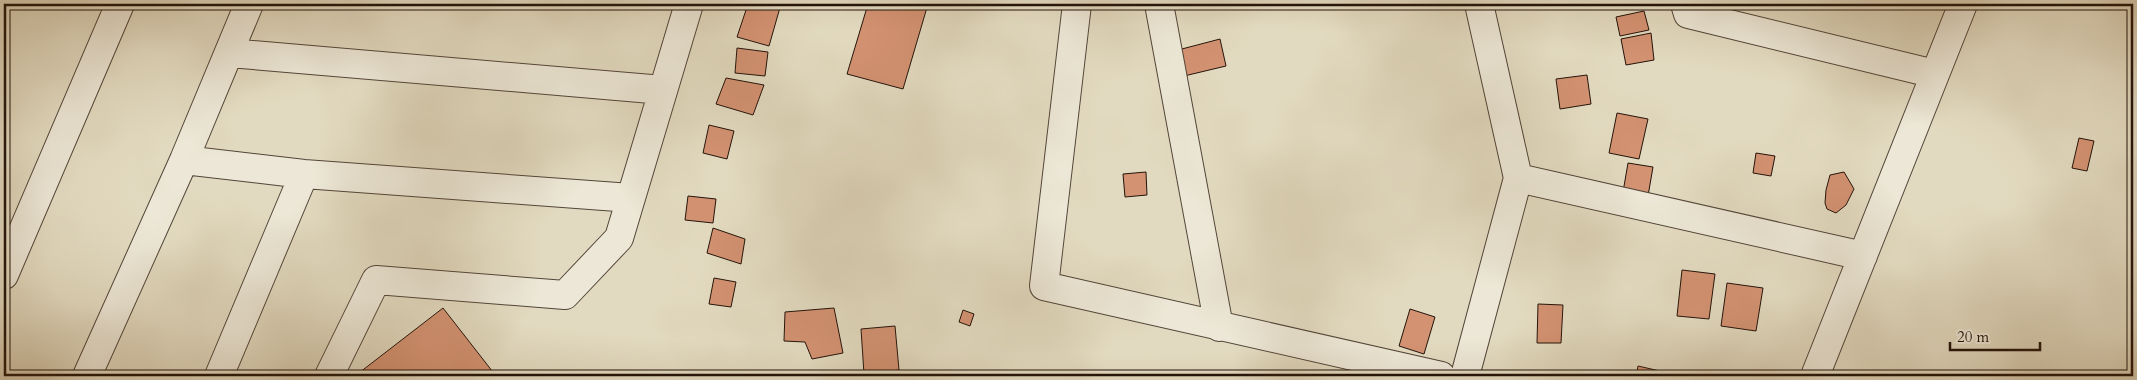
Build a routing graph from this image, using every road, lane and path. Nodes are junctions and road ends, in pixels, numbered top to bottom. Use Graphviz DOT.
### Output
graph roads {
  1 [pos="120,4"];
  2 [pos="249,4"];
  3 [pos="689,4"];
  4 [pos="1077,4"];
  5 [pos="1159,4"];
  6 [pos="1479,4"];
  7 [pos="1685,4"];
  8 [pos="1962,4"];
  9 [pos="229,53"];
  10 [pos="1935,74"];
  11 [pos="663,90"];
  12 [pos="184,160"];
  13 [pos="304,174"];
  14 [pos="1518,178"];
  15 [pos="631,198"];
  16 [pos="1863,256"];
  17 [pos="4,275"];
  18 [pos="1219,327"];
  19 [pos="87,376"];
  20 [pos="219,376"];
  21 [pos="329,376"];
  22 [pos="1441,376"];
  23 [pos="1465,376"];
  24 [pos="1816,376"];
  1 -- 17 [label="street"];
  2 -- 9 [label="street"];
  3 -- 11 [label="street"];
  4 -- 18 [label="street"];
  5 -- 18 [label="street"];
  6 -- 14 [label="street"];
  7 -- 10 [label="street"];
  8 -- 10 [label="street"];
  9 -- 11 [label="street"];
  9 -- 12 [label="street"];
  10 -- 16 [label="street"];
  11 -- 15 [label="street"];
  12 -- 13 [label="street"];
  12 -- 19 [label="street"];
  13 -- 15 [label="street"];
  13 -- 20 [label="street"];
  14 -- 16 [label="street"];
  14 -- 23 [label="street"];
  15 -- 21 [label="street"];
  16 -- 24 [label="street"];
  18 -- 22 [label="street"];
}
